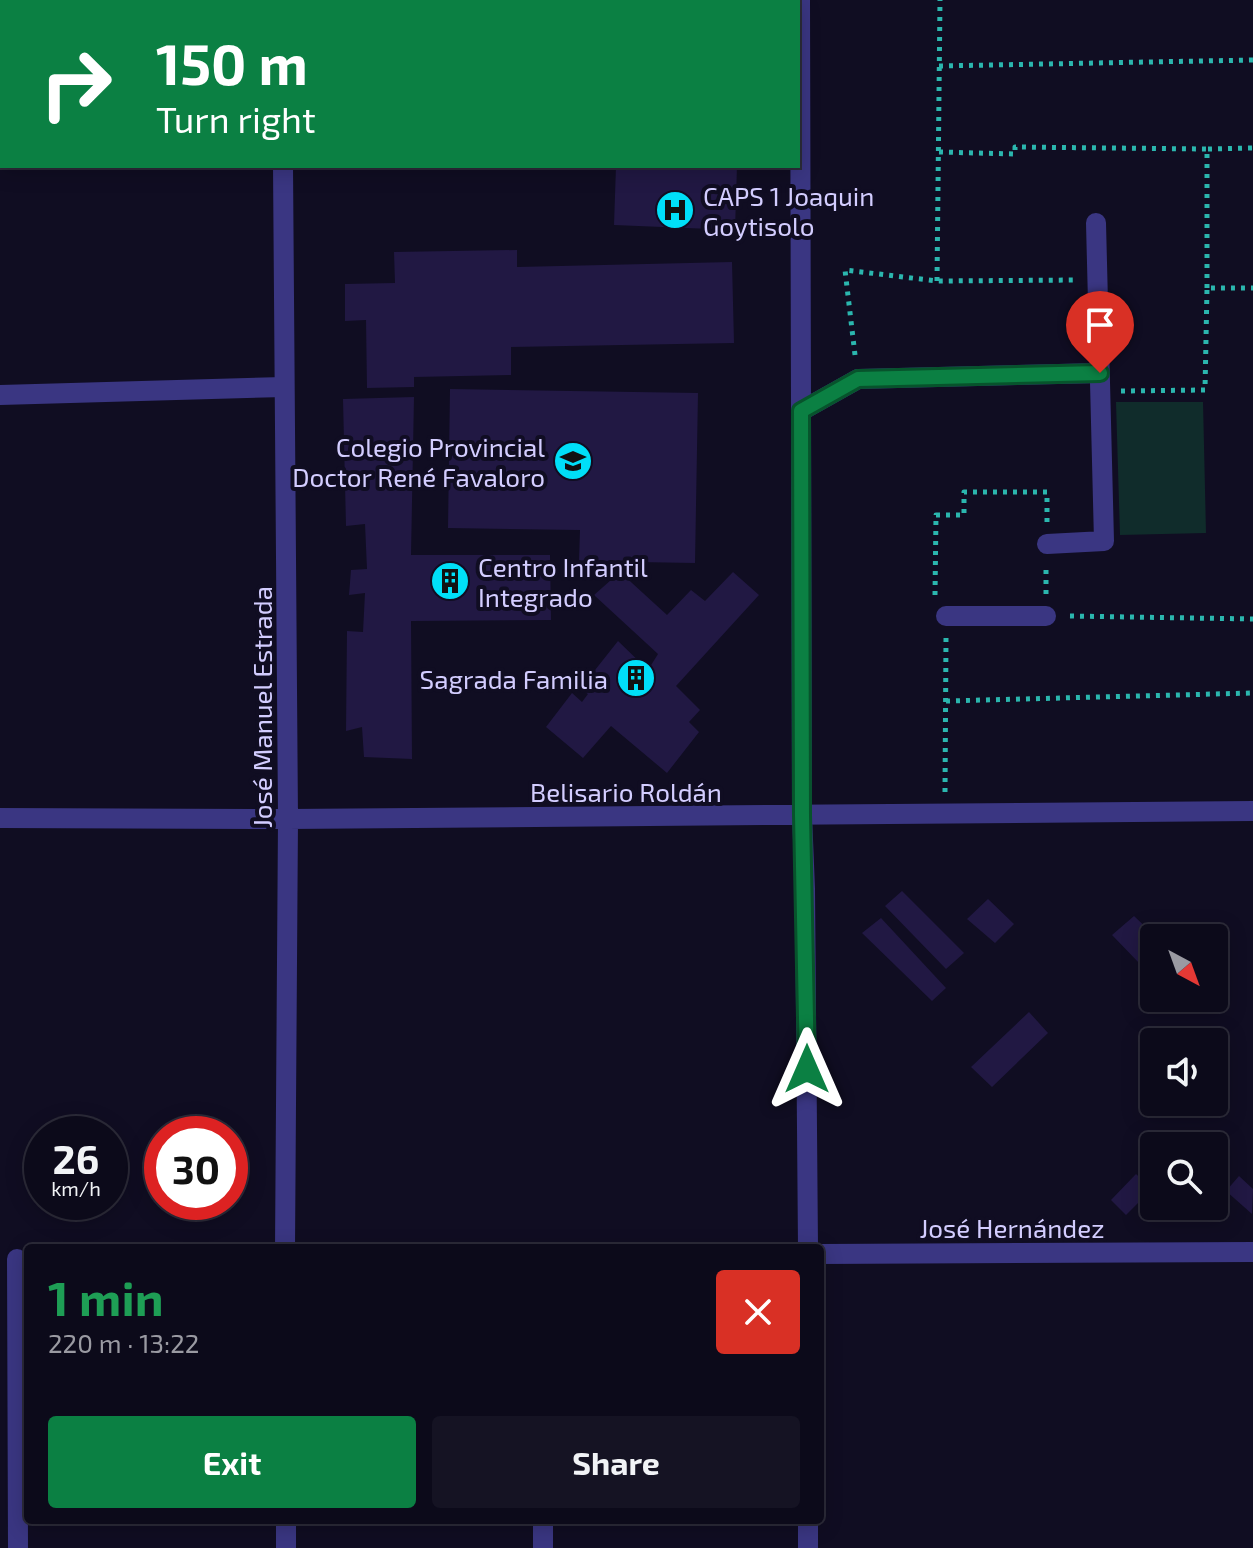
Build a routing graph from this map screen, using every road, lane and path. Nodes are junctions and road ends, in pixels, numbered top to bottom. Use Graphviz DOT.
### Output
graph roads {
  1 [pos="800,0"];
  2 [pos="940,0"];
  3 [pos="1253,60"];
  4 [pos="939,66"];
  5 [pos="1253,148"];
  6 [pos="1207,149"];
  7 [pos="939,152"];
  8 [pos="283,168"];
  9 [pos="1096,223"];
  10 [pos="1098,280"];
  11 [pos="937,281"];
  12 [pos="1207,288"];
  13 [pos="1253,288"];
  14 [pos="858,379"];
  15 [pos="1100,382"];
  16 [pos="284,387"];
  17 [pos="0,395"];
  18 [pos="801,411"];
  19 [pos="1047,544"];
  20 [pos="946,616"];
  21 [pos="1046,616"];
  22 [pos="1253,619"];
  23 [pos="1253,693"];
  24 [pos="946,701"];
  25 [pos="1253,811"];
  26 [pos="802,815"];
  27 [pos="0,818"];
  28 [pos="288,819"];
  29 [pos="285,1244"];
  30 [pos="808,1244"];
  31 [pos="1253,1252"];
  32 [pos="824,1254"];
  33 [pos="15,1259"];
  34 [pos="286,1524"];
  35 [pos="543,1524"];
  36 [pos="808,1524"];
  37 [pos="18,1548"];
  38 [pos="286,1548"];
  39 [pos="543,1548"];
  40 [pos="808,1548"];
  1 -- 18 [label="street"];
  2 -- 4 [label="path"];
  3 -- 4 [label="path"];
  4 -- 7 [label="path"];
  5 -- 6 [label="path"];
  6 -- 7 [label="path"];
  6 -- 12 [label="path"];
  7 -- 11 [label="path"];
  8 -- 16 [label="street, José Manuel Estrada"];
  9 -- 10 [label="street"];
  10 -- 11 [label="path"];
  10 -- 15 [label="street"];
  11 -- 14 [label="path"];
  12 -- 13 [label="path"];
  12 -- 15 [label="path"];
  14 -- 15 [label="street"];
  14 -- 18 [label="street"];
  15 -- 19 [label="street"];
  16 -- 17 [label="street"];
  16 -- 28 [label="street, José Manuel Estrada"];
  18 -- 26 [label="street"];
  20 -- 21 [label="street"];
  21 -- 22 [label="path"];
  23 -- 24 [label="path"];
  25 -- 26 [label="street, Belisario Roldán"];
  26 -- 28 [label="street, Belisario Roldán"];
  26 -- 30 [label="street"];
  27 -- 28 [label="street, Belisario Roldán"];
  28 -- 29 [label="street, José Manuel Estrada"];
  31 -- 32 [label="street, José Hernández"];
  33 -- 37 [label="street"];
  34 -- 38 [label="street"];
  35 -- 39 [label="street"];
  36 -- 40 [label="street"];
}
